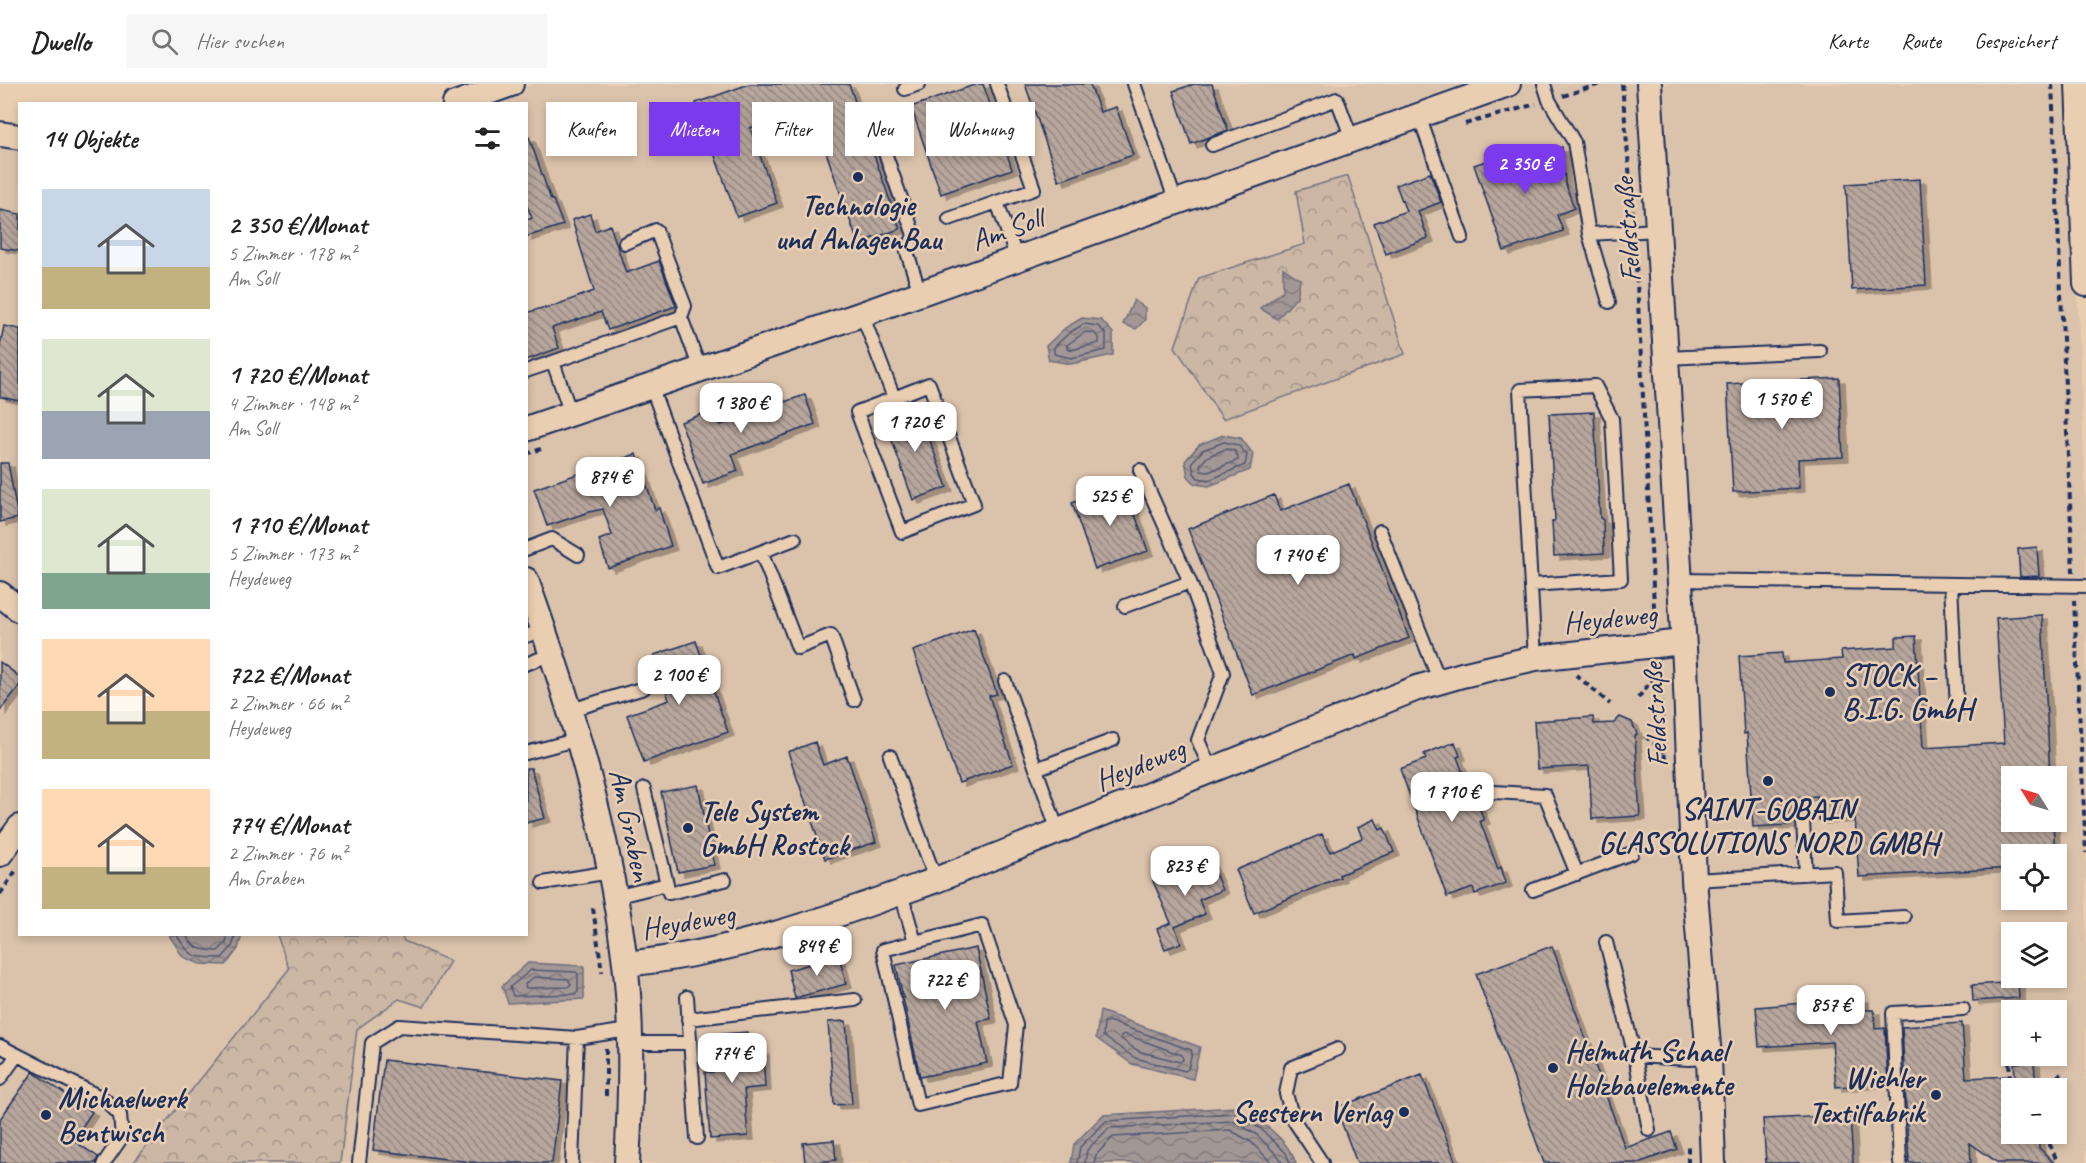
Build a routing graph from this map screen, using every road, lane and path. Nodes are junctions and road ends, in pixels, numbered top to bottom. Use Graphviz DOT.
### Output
graph roads {
  1 [pos="511,84"];
  2 [pos="919,84"];
  3 [pos="997,84"];
  4 [pos="1134,84"];
  5 [pos="1508,84"];
  6 [pos="1544,84"];
  7 [pos="1622,84"];
  8 [pos="1649,84"];
  9 [pos="2052,84"];
  10 [pos="2078,84"];
  11 [pos="905,89"];
  12 [pos="461,102"];
  13 [pos="1419,116"];
  14 [pos="0,134"];
  15 [pos="18,137"];
  16 [pos="1352,139"];
  17 [pos="1212,145"];
  18 [pos="886,156"];
  19 [pos="997,202"];
  20 [pos="1176,202"];
  21 [pos="950,219"];
  22 [pos="1658,230"];
  23 [pos="1634,231"];
  24 [pos="1589,234"];
  25 [pos="1462,237"];
  26 [pos="625,243"];
  27 [pos="1017,259"];
  28 [pos="2086,284"];
  29 [pos="920,293"];
  30 [pos="1609,302"];
  31 [pos="862,314"];
  32 [pos="681,317"];
  33 [pos="1820,351"];
  34 [pos="1666,358"];
  35 [pos="553,362"];
  36 [pos="700,369"];
  37 [pos="528,370"];
  38 [pos="651,386"];
  39 [pos="894,398"];
  40 [pos="571,414"];
  41 [pos="528,428"];
  42 [pos="1140,470"];
  43 [pos="1380,531"];
  44 [pos="795,539"];
  45 [pos="528,548"];
  46 [pos="761,552"];
  47 [pos="578,555"];
  48 [pos="1679,580"];
  49 [pos="1190,582"];
  50 [pos="1951,584"];
  51 [pos="1531,585"];
  52 [pos="2080,586"];
  53 [pos="528,592"];
  54 [pos="0,594"];
  55 [pos="1125,606"];
  56 [pos="18,608"];
  57 [pos="1655,624"];
  58 [pos="535,633"];
  59 [pos="1683,642"];
  60 [pos="552,654"];
  61 [pos="1535,658"];
  62 [pos="528,663"];
  63 [pos="1659,670"];
  64 [pos="1575,674"];
  65 [pos="1005,681"];
  66 [pos="1440,682"];
  67 [pos="644,688"];
  68 [pos="1638,698"];
  69 [pos="854,700"];
  70 [pos="1610,704"];
  71 [pos="571,710"];
  72 [pos="1957,710"];
  73 [pos="1645,736"];
  74 [pos="579,738"];
  75 [pos="1113,740"];
  76 [pos="528,752"];
  77 [pos="1665,753"];
  78 [pos="890,756"];
  79 [pos="1036,769"];
  80 [pos="1211,770"];
  81 [pos="644,789"];
  82 [pos="1494,792"];
  83 [pos="1803,821"];
  84 [pos="18,829"];
  85 [pos="1058,831"];
  86 [pos="2086,853"];
  87 [pos="1632,854"];
  88 [pos="0,855"];
  89 [pos="18,869"];
  90 [pos="599,874"];
  91 [pos="1577,874"];
  92 [pos="1806,874"];
  93 [pos="725,880"];
  94 [pos="936,880"];
  95 [pos="1694,880"];
  96 [pos="543,883"];
  97 [pos="667,884"];
  98 [pos="1533,891"];
  99 [pos="901,893"];
  100 [pos="0,894"];
  101 [pos="615,897"];
  102 [pos="1904,918"];
  103 [pos="915,942"];
  104 [pos="1606,942"];
  105 [pos="625,964"];
  106 [pos="603,977"];
  107 [pos="687,997"];
  108 [pos="855,1000"];
  109 [pos="1963,1009"];
  110 [pos="688,1019"];
  111 [pos="621,1035"];
  112 [pos="577,1038"];
  113 [pos="689,1043"];
  114 [pos="0,1046"];
  115 [pos="1338,1049"];
  116 [pos="17,1055"];
  117 [pos="1635,1056"];
  118 [pos="1709,1058"];
  119 [pos="2009,1066"];
  120 [pos="2061,1074"];
  121 [pos="2010,1076"];
  122 [pos="2054,1078"];
  123 [pos="0,1079"];
  124 [pos="606,1103"];
  125 [pos="1649,1130"];
  126 [pos="697,1138"];
  127 [pos="2049,1144"];
  128 [pos="104,1163"];
  129 [pos="359,1163"];
  130 [pos="572,1163"];
  131 [pos="627,1163"];
  132 [pos="1322,1163"];
  133 [pos="1713,1163"];
  134 [pos="1900,1163"];
  135 [pos="2058,1163"];
  1 -- 12 [label="street"];
  2 -- 11 [label="lane"];
  3 -- 19 [label="lane"];
  4 -- 20 [label="lane"];
  5 -- 13 [label="street, Am Soll"];
  6 -- 24 [label="lane"];
  7 -- 23 [label="path"];
  8 -- 22 [label="street, Feldstraße"];
  9 -- 52 [label="path"];
  10 -- 28 [label="street"];
  13 -- 16 [label="street, Am Soll"];
  13 -- 25 [label="lane"];
  14 -- 15 [label="street"];
  16 -- 17 [label="lane"];
  16 -- 20 [label="street, Am Soll"];
  18 -- 29 [label="lane"];
  19 -- 21 [label="lane"];
  19 -- 27 [label="lane"];
  20 -- 27 [label="street, Am Soll"];
  22 -- 23 [label="lane"];
  22 -- 34 [label="street, Feldstraße"];
  23 -- 24 [label="lane"];
  23 -- 57 [label="path"];
  24 -- 30 [label="lane"];
  26 -- 32 [label="lane"];
  27 -- 29 [label="street, Am Soll"];
  29 -- 31 [label="street, Am Soll"];
  31 -- 36 [label="street, Am Soll"];
  31 -- 39 [label="lane"];
  32 -- 35 [label="lane"];
  32 -- 36 [label="lane"];
  33 -- 34 [label="lane"];
  34 -- 48 [label="street, Feldstraße"];
  35 -- 37 [label="lane"];
  35 -- 40 [label="lane"];
  36 -- 38 [label="street, Am Soll"];
  38 -- 40 [label="street, Am Soll"];
  38 -- 46 [label="lane"];
  39 -- 39 [label="lane"];
  40 -- 41 [label="street, Am Soll"];
  42 -- 49 [label="lane"];
  43 -- 66 [label="lane"];
  44 -- 46 [label="lane"];
  45 -- 47 [label="lane"];
  46 -- 69 [label="lane"];
  48 -- 50 [label="lane"];
  48 -- 59 [label="street, Feldstraße"];
  49 -- 55 [label="lane"];
  49 -- 80 [label="lane"];
  50 -- 52 [label="lane"];
  50 -- 72 [label="lane"];
  51 -- 51 [label="lane"];
  51 -- 61 [label="lane"];
  52 -- 86 [label="path"];
  53 -- 58 [label="street, Am Graben"];
  54 -- 56 [label="street"];
  58 -- 60 [label="street, Am Graben"];
  59 -- 61 [label="street, Heydeweg"];
  59 -- 95 [label="street, Feldstraße"];
  60 -- 62 [label="lane"];
  60 -- 71 [label="street, Am Graben"];
  61 -- 66 [label="street, Heydeweg"];
  63 -- 68 [label="path"];
  64 -- 70 [label="path"];
  65 -- 79 [label="lane"];
  66 -- 80 [label="street, Heydeweg"];
  67 -- 71 [label="lane"];
  71 -- 74 [label="street, Am Graben"];
  73 -- 77 [label="path"];
  74 -- 76 [label="lane"];
  74 -- 90 [label="street, Am Graben"];
  75 -- 79 [label="lane"];
  78 -- 94 [label="lane"];
  79 -- 85 [label="lane"];
  80 -- 85 [label="street, Heydeweg"];
  81 -- 97 [label="lane"];
  82 -- 91 [label="lane"];
  83 -- 92 [label="lane"];
  84 -- 88 [label="street"];
  85 -- 94 [label="street, Heydeweg"];
  87 -- 91 [label="lane"];
  89 -- 100 [label="path"];
  90 -- 96 [label="lane"];
  90 -- 101 [label="street, Am Graben"];
  90 -- 106 [label="path"];
  91 -- 98 [label="lane"];
  92 -- 95 [label="lane"];
  92 -- 102 [label="lane"];
  93 -- 97 [label="lane"];
  94 -- 99 [label="street, Heydeweg"];
  95 -- 118 [label="street, Feldstraße"];
  97 -- 101 [label="lane"];
  99 -- 103 [label="lane"];
  99 -- 105 [label="street, Heydeweg"];
  101 -- 105 [label="street, Am Graben"];
  103 -- 103 [label="lane"];
  104 -- 117 [label="lane"];
  105 -- 111 [label="street, Am Graben"];
  107 -- 110 [label="lane"];
  108 -- 110 [label="lane"];
  109 -- 134 [label="lane"];
  110 -- 113 [label="lane"];
  111 -- 112 [label="lane"];
  111 -- 113 [label="lane"];
  111 -- 124 [label="path"];
  111 -- 131 [label="street, Am Graben"];
  112 -- 129 [label="lane"];
  112 -- 130 [label="lane"];
  113 -- 126 [label="lane"];
  114 -- 116 [label="lane"];
  115 -- 132 [label="lane"];
  116 -- 123 [label="lane"];
  116 -- 128 [label="lane"];
  117 -- 118 [label="lane"];
  117 -- 125 [label="lane"];
  118 -- 133 [label="street, Feldstraße"];
  119 -- 121 [label="path"];
  120 -- 122 [label="path"];
  127 -- 135 [label="path"];
}
